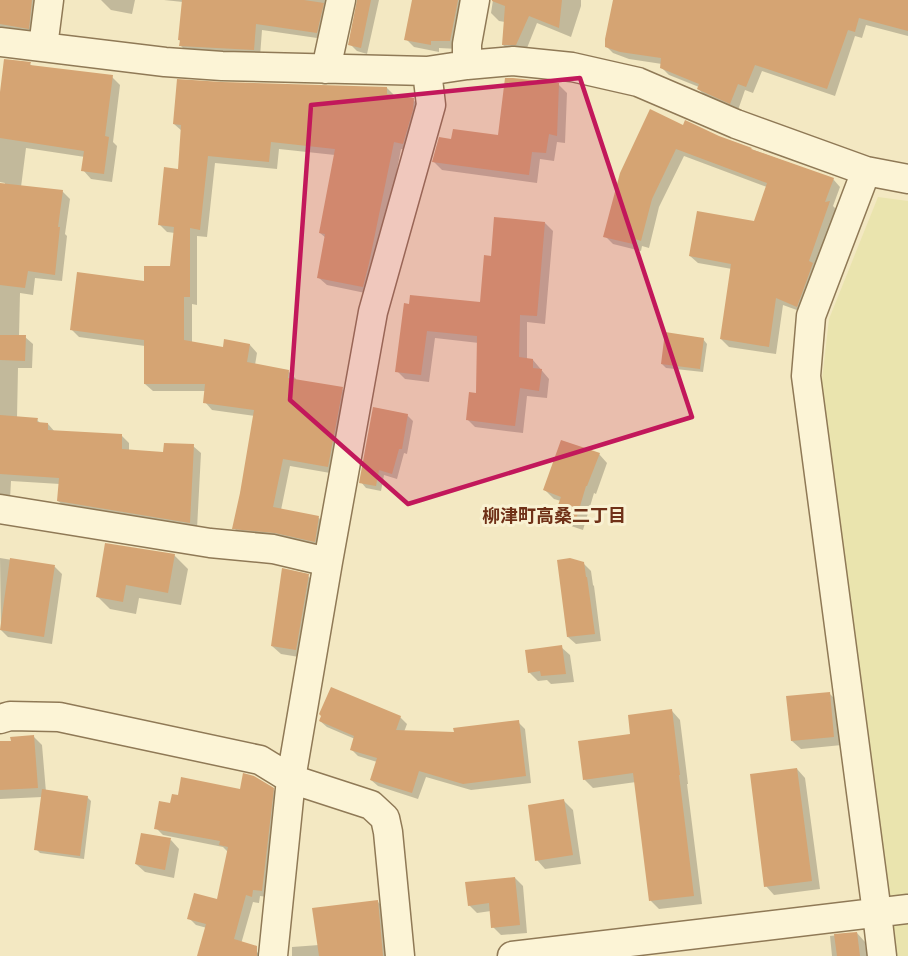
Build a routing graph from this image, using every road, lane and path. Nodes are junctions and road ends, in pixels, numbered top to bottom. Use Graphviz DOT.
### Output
graph roads {
  1 [pos="49,0"];
  2 [pos="341,0"];
  3 [pos="475,0"];
  4 [pos="0,42"];
  5 [pos="43,47"];
  6 [pos="467,65"];
  7 [pos="326,69"];
  8 [pos="427,71"];
  9 [pos="866,171"];
  10 [pos="908,179"];
  11 [pos="0,509"];
  12 [pos="328,562"];
  13 [pos="0,719"];
  14 [pos="291,779"];
  15 [pos="908,909"];
  16 [pos="877,913"];
  17 [pos="273,956"];
  18 [pos="400,956"];
  19 [pos="512,956"];
  20 [pos="882,956"];
  1 -- 5 [label="street"];
  2 -- 7 [label="street"];
  3 -- 6 [label="street"];
  4 -- 5 [label="street"];
  5 -- 7 [label="street"];
  6 -- 8 [label="street"];
  6 -- 9 [label="street"];
  7 -- 8 [label="street"];
  8 -- 12 [label="street"];
  9 -- 10 [label="street"];
  9 -- 16 [label="street"];
  11 -- 12 [label="street"];
  12 -- 14 [label="street"];
  13 -- 14 [label="street"];
  14 -- 17 [label="street"];
  14 -- 18 [label="street"];
  15 -- 16 [label="street"];
  16 -- 19 [label="street"];
  16 -- 20 [label="street"];
}
